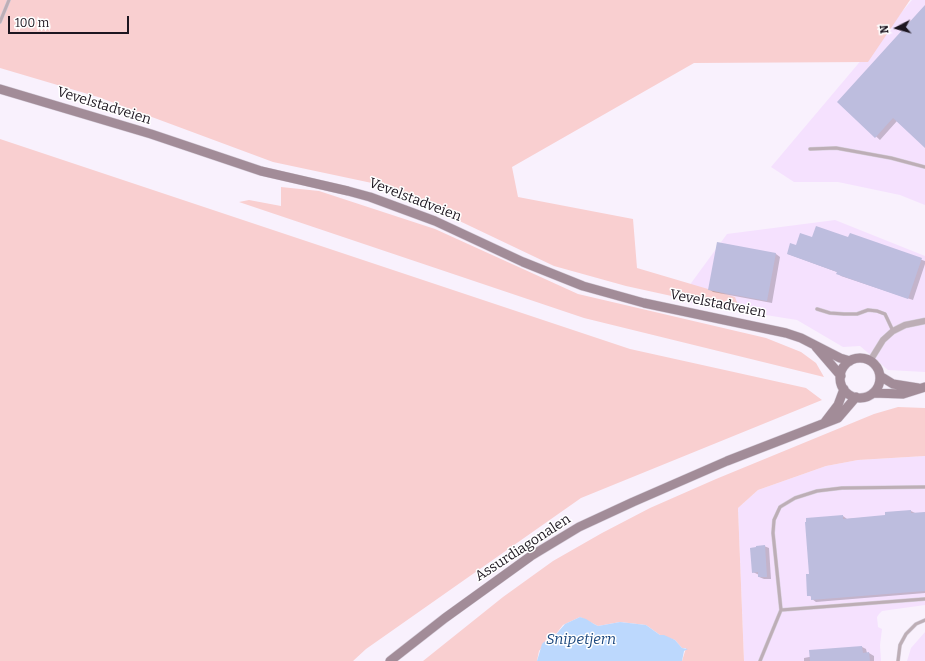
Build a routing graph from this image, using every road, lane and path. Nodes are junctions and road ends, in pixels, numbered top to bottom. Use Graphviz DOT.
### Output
graph roads {
  1 [pos="9,0"];
  2 [pos="0,22"];
  3 [pos="0,89"];
  4 [pos="810,149"];
  5 [pos="925,167"];
  6 [pos="817,309"];
  7 [pos="925,320"];
  8 [pos="893,330"];
  9 [pos="815,346"];
  10 [pos="850,361"];
  11 [pos="870,361"];
  12 [pos="841,376"];
  13 [pos="880,376"];
  14 [pos="844,388"];
  15 [pos="922,388"];
  16 [pos="873,393"];
  17 [pos="856,397"];
  18 [pos="825,422"];
  19 [pos="925,487"];
  20 [pos="925,599"];
  21 [pos="781,610"];
  22 [pos="925,620"];
  23 [pos="390,661"];
  24 [pos="760,661"];
  25 [pos="898,661"];
  1 -- 2 [label="lane"];
  3 -- 9 [label="main road, Vevelstadveien"];
  4 -- 5 [label="lane"];
  6 -- 8 [label="lane"];
  7 -- 8 [label="street"];
  8 -- 11 [label="street"];
  9 -- 10 [label="main road, Vevelstadveien"];
  9 -- 12 [label="main road, Vevelstadveien"];
  10 -- 11 [label="main road, Vevelstadveien"];
  10 -- 12 [label="main road"];
  11 -- 13 [label="main road"];
  12 -- 14 [label="main road, Vevelstadveien"];
  13 -- 15 [label="main road"];
  13 -- 16 [label="main road"];
  14 -- 17 [label="main road"];
  14 -- 18 [label="main road"];
  15 -- 16 [label="main road"];
  16 -- 17 [label="main road"];
  17 -- 18 [label="main road"];
  18 -- 23 [label="main road, Assurdiagonalen"];
  19 -- 21 [label="lane"];
  20 -- 21 [label="lane"];
  21 -- 24 [label="lane"];
  22 -- 25 [label="lane"];
}
